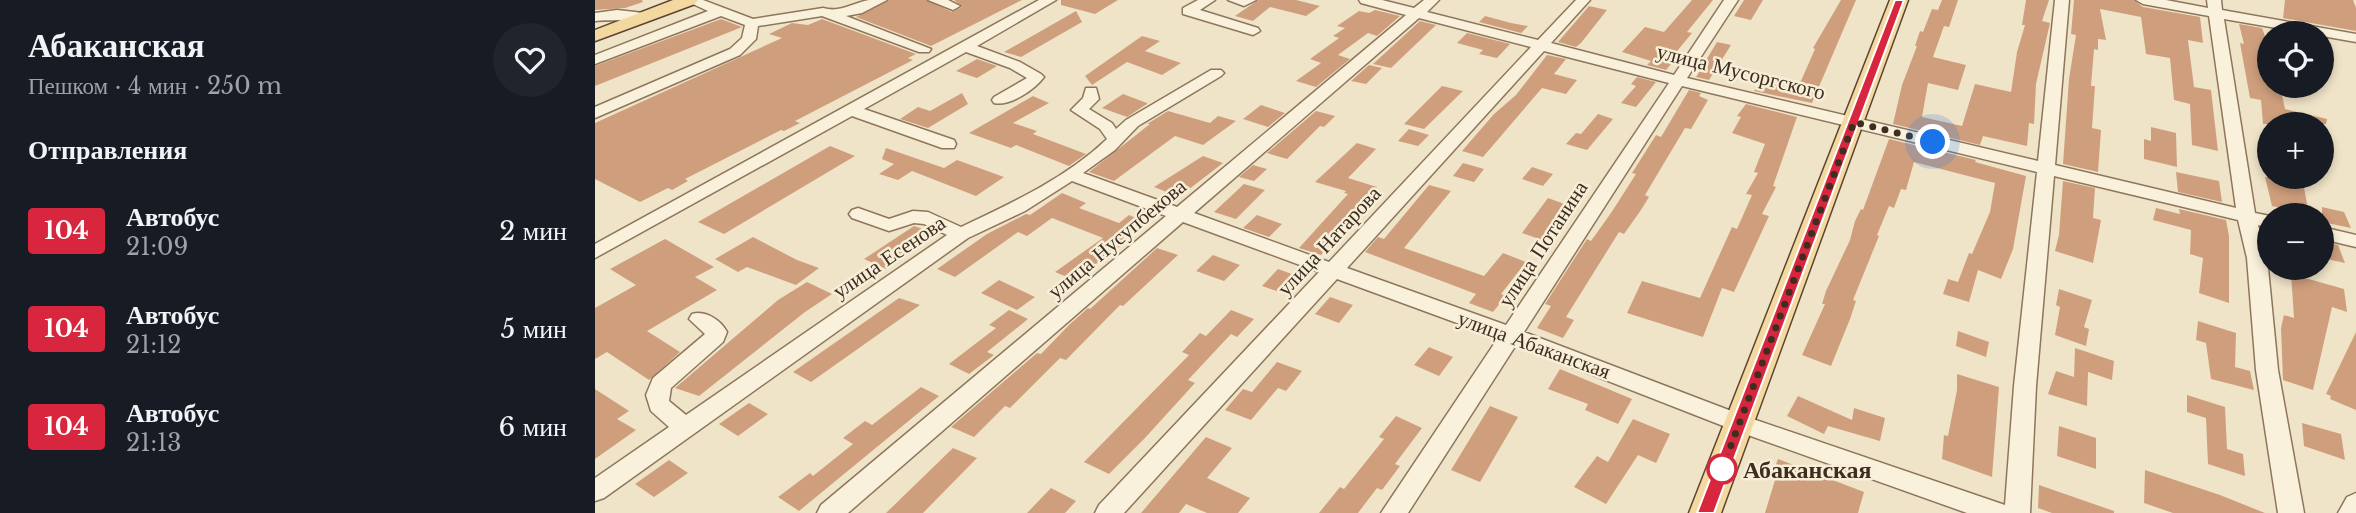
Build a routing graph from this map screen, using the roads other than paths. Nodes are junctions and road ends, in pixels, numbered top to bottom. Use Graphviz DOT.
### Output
graph roads {
  1 [pos="690,0"];
  2 [pos="880,0"];
  3 [pos="935,0"];
  4 [pos="1049,0"];
  5 [pos="1208,0"];
  6 [pos="1235,0"];
  7 [pos="1249,0"];
  8 [pos="1366,0"];
  9 [pos="1432,0"];
  10 [pos="1583,0"];
  11 [pos="1731,0"];
  12 [pos="1899,0"];
  13 [pos="2062,0"];
  14 [pos="2143,0"];
  15 [pos="953,6"];
  16 [pos="2215,7"];
  17 [pos="721,10"];
  18 [pos="1416,14"];
  19 [pos="831,15"];
  20 [pos="595,17"];
  21 [pos="644,17"];
  22 [pos="753,23"];
  23 [pos="1252,32"];
  24 [pos="595,36"];
  25 [pos="2356,37"];
  26 [pos="1539,45"];
  27 [pos="964,46"];
  28 [pos="924,49"];
  29 [pos="595,60"];
  30 [pos="1216,74"];
  31 [pos="1679,81"];
  32 [pos="1091,91"];
  33 [pos="1000,100"];
  34 [pos="848,110"];
  35 [pos="595,113"];
  36 [pos="1854,122"];
  37 [pos="1115,139"];
  38 [pos="948,144"];
  39 [pos="2048,169"];
  40 [pos="1071,175"];
  41 [pos="858,214"];
  42 [pos="1183,214"];
  43 [pos="2246,216"];
  44 [pos="2257,219"];
  45 [pos="961,234"];
  46 [pos="2334,236"];
  47 [pos="2356,241"];
  48 [pos="595,252"];
  49 [pos="1332,271"];
  50 [pos="699,319"];
  51 [pos="1512,335"];
  52 [pos="1739,423"];
  53 [pos="685,427"];
  54 [pos="595,491"];
  55 [pos="2356,503"];
  56 [pos="830,513"];
  57 [pos="1108,513"];
  58 [pos="1394,513"];
  59 [pos="1706,513"];
  60 [pos="1997,513"];
  61 [pos="2017,513"];
  62 [pos="2291,513"];
  63 [pos="2351,513"];
  1 -- 17 [label="street"];
  1 -- 21 [label="main road"];
  2 -- 19 [label="street"];
  3 -- 15 [label="street"];
  4 -- 27 [label="street"];
  5 -- 23 [label="street"];
  6 -- 7 [label="street"];
  8 -- 18 [label="street, улица Мусоргского"];
  9 -- 18 [label="street, улица Нусупбекова"];
  10 -- 26 [label="street, улица Натарова"];
  11 -- 31 [label="street, улица Потанина"];
  12 -- 36 [label="main road"];
  13 -- 39 [label="street"];
  14 -- 16 [label="street"];
  16 -- 25 [label="street"];
  16 -- 43 [label="street"];
  17 -- 22 [label="street"];
  17 -- 29 [label="street"];
  18 -- 26 [label="street, улица Мусоргского"];
  18 -- 42 [label="street, улица Нусупбекова"];
  19 -- 22 [label="street"];
  19 -- 28 [label="street"];
  20 -- 21 [label="street"];
  21 -- 24 [label="main road"];
  22 -- 35 [label="street"];
  26 -- 31 [label="street, улица Мусоргского"];
  26 -- 49 [label="street, улица Натарова"];
  27 -- 33 [label="street"];
  27 -- 34 [label="street"];
  30 -- 37 [label="street, улица Есенова"];
  31 -- 36 [label="street, улица Мусоргского"];
  31 -- 51 [label="street, улица Потанина"];
  32 -- 37 [label="street"];
  34 -- 38 [label="street"];
  34 -- 48 [label="street"];
  36 -- 39 [label="street, улица Мусоргского"];
  36 -- 52 [label="main road"];
  37 -- 40 [label="street, улица Есенова"];
  39 -- 43 [label="street, улица Мусоргского"];
  39 -- 61 [label="street"];
  40 -- 42 [label="street, улица Абаканская"];
  40 -- 45 [label="street, улица Есенова"];
  41 -- 45 [label="street"];
  42 -- 49 [label="street, улица Абаканская"];
  42 -- 56 [label="street, улица Нусупбекова"];
  43 -- 44 [label="street, улица Мусоргского"];
  43 -- 62 [label="street"];
  45 -- 53 [label="street, улица Есенова"];
  46 -- 47 [label="street"];
  49 -- 51 [label="street, улица Абаканская"];
  49 -- 57 [label="street, улица Натарова"];
  50 -- 53 [label="street"];
  51 -- 52 [label="street, улица Абаканская"];
  51 -- 58 [label="street, улица Потанина"];
  52 -- 59 [label="main road"];
  52 -- 60 [label="street, улица Абаканская"];
  53 -- 54 [label="street, улица Есенова"];
  55 -- 63 [label="street"];
}
